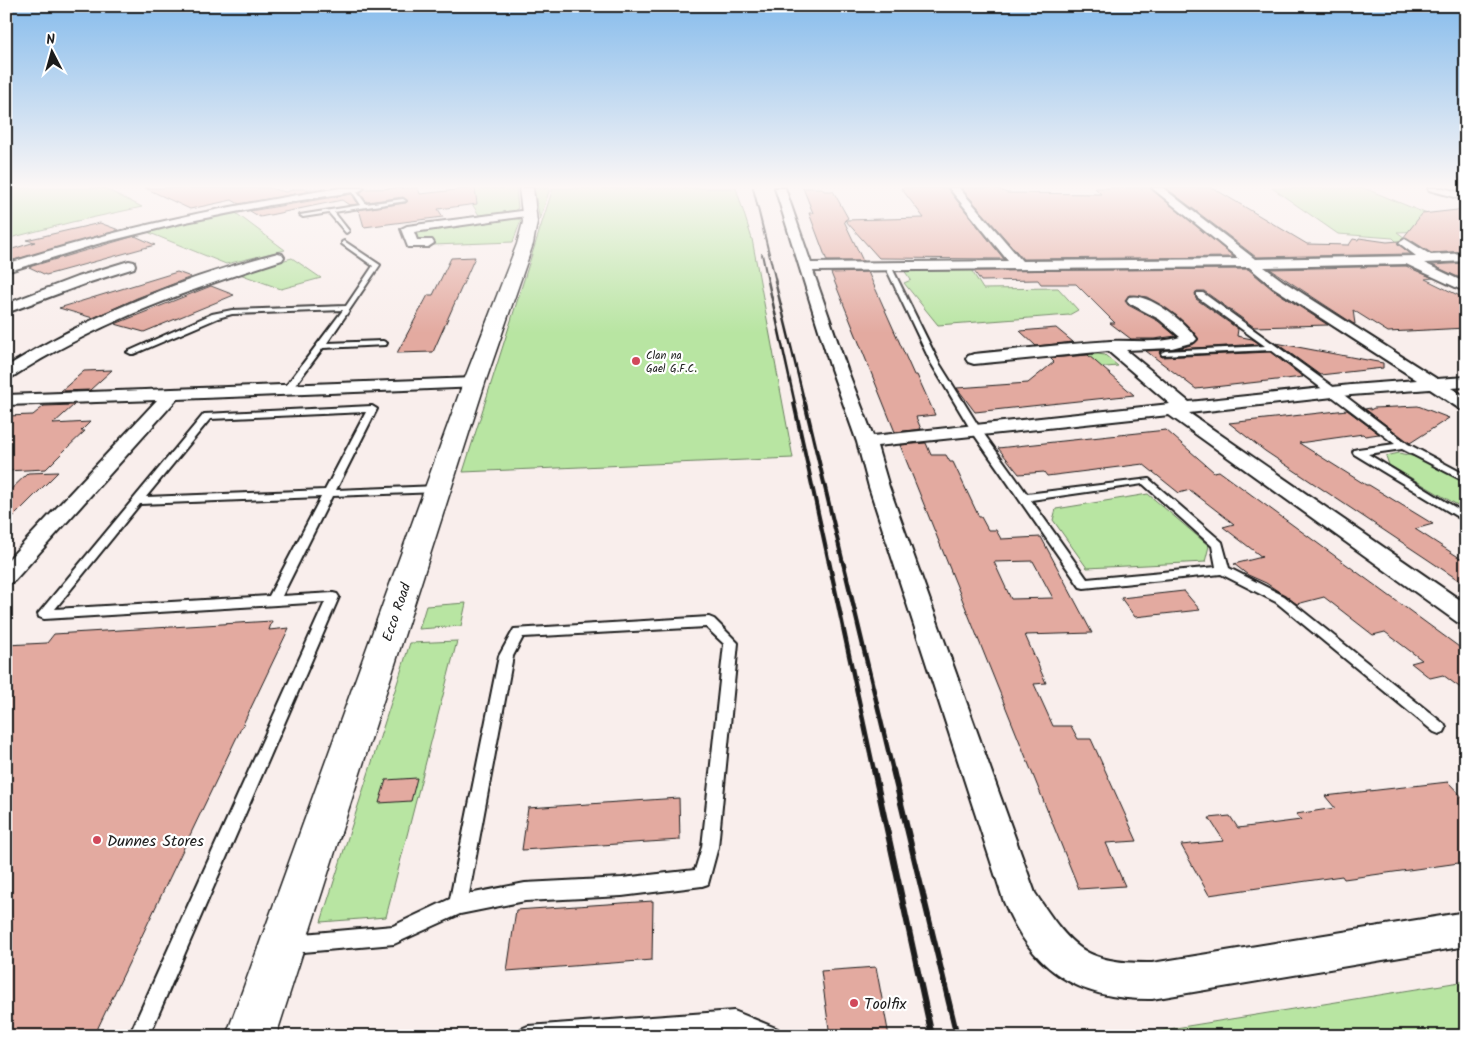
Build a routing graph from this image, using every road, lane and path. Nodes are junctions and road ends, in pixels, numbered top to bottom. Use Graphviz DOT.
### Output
graph roads {
  1 [pos="116,237"];
  2 [pos="410,237"];
  3 [pos="527,237"];
  4 [pos="796,237"];
  5 [pos="994,237"];
  6 [pos="1218,237"];
  7 [pos="428,243"];
  8 [pos="1405,243"];
  9 [pos="344,244"];
  10 [pos="278,257"];
  11 [pos="1466,257"];
  12 [pos="1430,260"];
  13 [pos="1408,261"];
  14 [pos="1250,263"];
  15 [pos="129,265"];
  16 [pos="1018,265"];
  17 [pos="888,266"];
  18 [pos="806,267"];
  19 [pos="6,268"];
  20 [pos="1466,288"];
  21 [pos="1200,295"];
  22 [pos="1134,300"];
  23 [pos="348,308"];
  24 [pos="6,309"];
  25 [pos="383,343"];
  26 [pos="321,346"];
  27 [pos="1111,346"];
  28 [pos="1271,348"];
  29 [pos="131,352"];
  30 [pos="1166,353"];
  31 [pos="974,359"];
  32 [pos="6,374"];
  33 [pos="474,382"];
  34 [pos="1466,382"];
  35 [pos="1434,384"];
  36 [pos="287,390"];
  37 [pos="1333,392"];
  38 [pos="172,394"];
  39 [pos="6,400"];
  40 [pos="1466,405"];
  41 [pos="1178,408"];
  42 [pos="976,430"];
  43 [pos="866,442"];
  44 [pos="1404,446"];
  45 [pos="1466,479"];
  46 [pos="438,489"];
  47 [pos="328,494"];
  48 [pos="1023,498"];
  49 [pos="137,502"];
  50 [pos="1466,519"];
  51 [pos="1223,570"];
  52 [pos="6,576"];
  53 [pos="273,601"];
  54 [pos="1466,616"];
  55 [pos="1439,728"];
  56 [pos="458,905"];
  57 [pos="1466,929"];
  58 [pos="283,945"];
  59 [pos="139,1036"];
  60 [pos="251,1036"];
  61 [pos="528,1036"];
  62 [pos="771,1036"];
  1 -- 19 [label="street"];
  2 -- 7 [label="street"];
  3 -- 33 [label="street, Ecco Road"];
  4 -- 18 [label="street"];
  5 -- 16 [label="street"];
  6 -- 14 [label="street"];
  8 -- 12 [label="street"];
  9 -- 23 [label="lane"];
  10 -- 32 [label="street"];
  11 -- 12 [label="street"];
  12 -- 13 [label="street"];
  13 -- 14 [label="street"];
  13 -- 20 [label="street"];
  14 -- 16 [label="street"];
  14 -- 35 [label="street"];
  15 -- 24 [label="street"];
  16 -- 17 [label="street"];
  17 -- 18 [label="street"];
  17 -- 42 [label="lane"];
  18 -- 43 [label="street"];
  21 -- 28 [label="lane"];
  22 -- 27 [label="street"];
  23 -- 26 [label="lane"];
  23 -- 29 [label="lane"];
  25 -- 26 [label="lane"];
  26 -- 36 [label="lane"];
  27 -- 31 [label="street"];
  27 -- 41 [label="street"];
  28 -- 30 [label="lane"];
  28 -- 37 [label="lane"];
  33 -- 36 [label="street"];
  33 -- 46 [label="street, Ecco Road"];
  34 -- 35 [label="street"];
  35 -- 37 [label="street"];
  35 -- 40 [label="street"];
  36 -- 38 [label="street"];
  37 -- 41 [label="street"];
  37 -- 44 [label="lane"];
  38 -- 39 [label="street"];
  38 -- 52 [label="street"];
  41 -- 42 [label="street"];
  41 -- 54 [label="street"];
  42 -- 43 [label="street"];
  42 -- 48 [label="lane"];
  43 -- 57 [label="street"];
  44 -- 45 [label="lane"];
  44 -- 50 [label="lane"];
  46 -- 47 [label="lane"];
  46 -- 58 [label="street, Ecco Road"];
  47 -- 49 [label="lane"];
  47 -- 49 [label="lane"];
  47 -- 53 [label="lane"];
  48 -- 51 [label="lane"];
  48 -- 51 [label="lane"];
  49 -- 53 [label="lane"];
  51 -- 55 [label="lane"];
  53 -- 59 [label="lane"];
  56 -- 56 [label="lane"];
  56 -- 58 [label="lane"];
  58 -- 60 [label="street, Ecco Road"];
  61 -- 62 [label="lane"];
}
